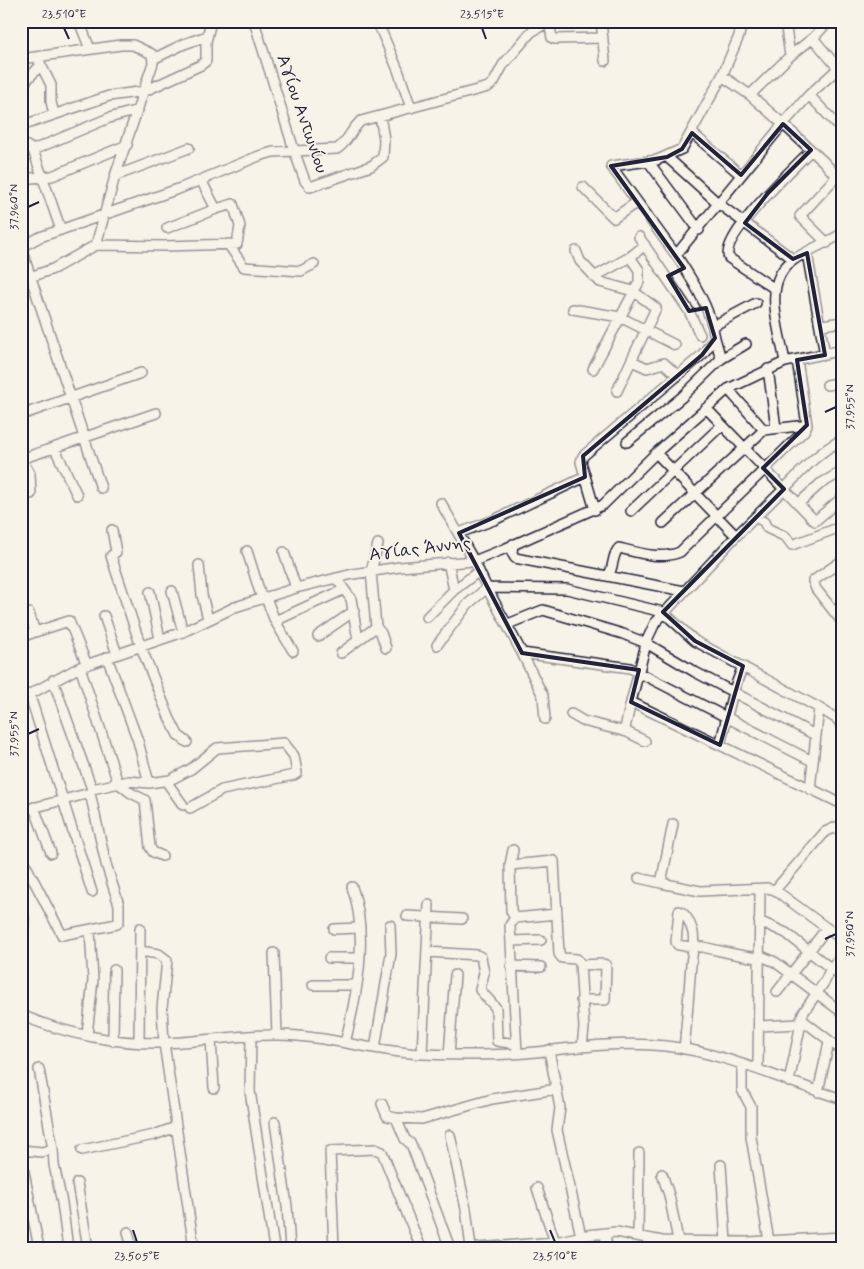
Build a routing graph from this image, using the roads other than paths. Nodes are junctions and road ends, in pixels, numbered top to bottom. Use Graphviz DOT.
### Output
graph roads {
  1 [pos="79,21"];
  2 [pos="211,21"];
  3 [pos="254,21"];
  4 [pos="377,21"];
  5 [pos="602,21"];
  6 [pos="742,21"];
  7 [pos="785,21"];
  8 [pos="829,21"];
  9 [pos="550,22"];
  10 [pos="207,36"];
  11 [pos="603,38"];
  12 [pos="813,38"];
  13 [pos="90,49"];
  14 [pos="790,56"];
  15 [pos="21,59"];
  16 [pos="605,60"];
  17 [pos="39,61"];
  18 [pos="153,63"];
  19 [pos="841,66"];
  20 [pos="722,76"];
  21 [pos="162,84"];
  22 [pos="21,86"];
  23 [pos="145,91"];
  24 [pos="750,95"];
  25 [pos="809,95"];
  26 [pos="411,108"];
  27 [pos="138,110"];
  28 [pos="54,114"];
  29 [pos="380,116"];
  30 [pos="783,124"];
  31 [pos="21,126"];
  32 [pos="843,131"];
  33 [pos="692,133"];
  34 [pos="127,145"];
  35 [pos="21,146"];
  36 [pos="189,148"];
  37 [pos="33,150"];
  38 [pos="811,150"];
  39 [pos="295,152"];
  40 [pos="667,157"];
  41 [pos="648,161"];
  42 [pos="741,175"];
  43 [pos="115,176"];
  44 [pos="40,177"];
  45 [pos="836,177"];
  46 [pos="21,179"];
  47 [pos="201,180"];
  48 [pos="843,184"];
  49 [pos="583,188"];
  50 [pos="637,202"];
  51 [pos="719,204"];
  52 [pos="216,209"];
  53 [pos="103,215"];
  54 [pos="745,223"];
  55 [pos="167,228"];
  56 [pos="61,230"];
  57 [pos="699,230"];
  58 [pos="843,233"];
  59 [pos="639,237"];
  60 [pos="828,243"];
  61 [pos="228,244"];
  62 [pos="96,245"];
  63 [pos="645,245"];
  64 [pos="21,247"];
  65 [pos="576,251"];
  66 [pos="807,253"];
  67 [pos="676,255"];
  68 [pos="630,257"];
  69 [pos="793,260"];
  70 [pos="314,264"];
  71 [pos="682,265"];
  72 [pos="668,276"];
  73 [pos="30,277"];
  74 [pos="594,277"];
  75 [pos="775,289"];
  76 [pos="633,291"];
  77 [pos="756,303"];
  78 [pos="706,308"];
  79 [pos="573,309"];
  80 [pos="689,311"];
  81 [pos="620,317"];
  82 [pos="843,322"];
  83 [pos="821,325"];
  84 [pos="713,326"];
  85 [pos="646,330"];
  86 [pos="715,338"];
  87 [pos="746,344"];
  88 [pos="675,346"];
  89 [pos="843,351"];
  90 [pos="825,354"];
  91 [pos="721,359"];
  92 [pos="797,360"];
  93 [pos="632,361"];
  94 [pos="785,362"];
  95 [pos="593,369"];
  96 [pos="768,369"];
  97 [pos="141,373"];
  98 [pos="678,376"];
  99 [pos="843,382"];
  100 [pos="827,385"];
  101 [pos="728,389"];
  102 [pos="617,391"];
  103 [pos="71,398"];
  104 [pos="706,408"];
  105 [pos="156,413"];
  106 [pos="21,415"];
  107 [pos="807,425"];
  108 [pos="722,426"];
  109 [pos="776,428"];
  110 [pos="764,430"];
  111 [pos="84,436"];
  112 [pos="627,442"];
  113 [pos="843,446"];
  114 [pos="745,448"];
  115 [pos="55,449"];
  116 [pos="656,453"];
  117 [pos="22,459"];
  118 [pos="763,468"];
  119 [pos="673,471"];
  120 [pos="843,471"];
  121 [pos="585,477"];
  122 [pos="101,488"];
  123 [pos="784,489"];
  124 [pos="694,493"];
  125 [pos="31,494"];
  126 [pos="77,495"];
  127 [pos="843,496"];
  128 [pos="441,503"];
  129 [pos="798,504"];
  130 [pos="595,510"];
  131 [pos="632,511"];
  132 [pos="717,516"];
  133 [pos="756,517"];
  134 [pos="663,523"];
  135 [pos="843,526"];
  136 [pos="112,530"];
  137 [pos="459,533"];
  138 [pos="736,536"];
  139 [pos="378,544"];
  140 [pos="513,544"];
  141 [pos="247,552"];
  142 [pos="284,552"];
  143 [pos="843,560"];
  144 [pos="474,561"];
  145 [pos="448,562"];
  146 [pos="200,565"];
  147 [pos="371,571"];
  148 [pos="479,572"];
  149 [pos="608,576"];
  150 [pos="336,578"];
  151 [pos="296,588"];
  152 [pos="487,588"];
  153 [pos="343,590"];
  154 [pos="454,590"];
  155 [pos="172,591"];
  156 [pos="684,591"];
  157 [pos="150,592"];
  158 [pos="264,598"];
  159 [pos="354,611"];
  160 [pos="664,612"];
  161 [pos="29,613"];
  162 [pos="104,616"];
  163 [pos="427,617"];
  164 [pos="208,618"];
  165 [pos="275,621"];
  166 [pos="843,623"];
  167 [pos="508,624"];
  168 [pos="376,627"];
  169 [pos="35,632"];
  170 [pos="183,632"];
  171 [pos="318,636"];
  172 [pos="21,637"];
  173 [pos="160,639"];
  174 [pos="358,640"];
  175 [pos="646,643"];
  176 [pos="437,645"];
  177 [pos="140,647"];
  178 [pos="386,648"];
  179 [pos="293,651"];
  180 [pos="341,653"];
  181 [pos="522,654"];
  182 [pos="112,655"];
  183 [pos="83,666"];
  184 [pos="743,666"];
  185 [pos="638,672"];
  186 [pos="53,680"];
  187 [pos="733,692"];
  188 [pos="26,697"];
  189 [pos="631,702"];
  190 [pos="819,708"];
  191 [pos="571,714"];
  192 [pos="727,718"];
  193 [pos="545,719"];
  194 [pos="843,727"];
  195 [pos="627,732"];
  196 [pos="815,735"];
  197 [pos="645,741"];
  198 [pos="188,742"];
  199 [pos="720,745"];
  200 [pos="812,761"];
  201 [pos="166,781"];
  202 [pos="118,783"];
  203 [pos="149,783"];
  204 [pos="810,789"];
  205 [pos="91,791"];
  206 [pos="64,799"];
  207 [pos="842,803"];
  208 [pos="34,807"];
  209 [pos="21,811"];
  210 [pos="673,824"];
  211 [pos="843,831"];
  212 [pos="513,850"];
  213 [pos="51,853"];
  214 [pos="21,856"];
  215 [pos="162,856"];
  216 [pos="510,865"];
  217 [pos="639,878"];
  218 [pos="662,883"];
  219 [pos="352,887"];
  220 [pos="760,889"];
  221 [pos="775,890"];
  222 [pos="92,892"];
  223 [pos="429,905"];
  224 [pos="557,914"];
  225 [pos="407,916"];
  226 [pos="24,917"];
  227 [pos="429,918"];
  228 [pos="515,918"];
  229 [pos="462,920"];
  230 [pos="760,921"];
  231 [pos="390,925"];
  232 [pos="140,928"];
  233 [pos="359,928"];
  234 [pos="827,928"];
  235 [pos="334,929"];
  236 [pos="90,931"];
  237 [pos="541,940"];
  238 [pos="843,940"];
  239 [pos="511,941"];
  240 [pos="140,951"];
  241 [pos="809,951"];
  242 [pos="428,952"];
  243 [pos="274,953"];
  244 [pos="843,954"];
  245 [pos="759,956"];
  246 [pos="329,958"];
  247 [pos="359,958"];
  248 [pos="21,962"];
  249 [pos="580,965"];
  250 [pos="511,966"];
  251 [pos="541,967"];
  252 [pos="831,968"];
  253 [pos="114,970"];
  254 [pos="455,975"];
  255 [pos="792,975"];
  256 [pos="843,978"];
  257 [pos="313,985"];
  258 [pos="357,985"];
  259 [pos="777,992"];
  260 [pos="817,994"];
  261 [pos="582,1000"];
  262 [pos="843,1012"];
  263 [pos="22,1015"];
  264 [pos="21,1021"];
  265 [pos="800,1022"];
  266 [pos="759,1026"];
  267 [pos="87,1035"];
  268 [pos="277,1035"];
  269 [pos="251,1036"];
  270 [pos="113,1040"];
  271 [pos="211,1040"];
  272 [pos="139,1042"];
  273 [pos="829,1042"];
  274 [pos="164,1043"];
  275 [pos="345,1043"];
  276 [pos="582,1047"];
  277 [pos="374,1048"];
  278 [pos="517,1048"];
  279 [pos="684,1049"];
  280 [pos="549,1050"];
  281 [pos="843,1051"];
  282 [pos="422,1054"];
  283 [pos="449,1055"];
  284 [pos="742,1064"];
  285 [pos="758,1068"];
  286 [pos="39,1069"];
  287 [pos="789,1082"];
  288 [pos="214,1088"];
  289 [pos="557,1090"];
  290 [pos="818,1092"];
  291 [pos="843,1100"];
  292 [pos="382,1104"];
  293 [pos="396,1118"];
  294 [pos="275,1122"];
  295 [pos="176,1127"];
  296 [pos="450,1135"];
  297 [pos="53,1149"];
  298 [pos="21,1150"];
  299 [pos="82,1150"];
  300 [pos="639,1153"];
  301 [pos="21,1157"];
  302 [pos="279,1158"];
  303 [pos="262,1161"];
  304 [pos="721,1165"];
  305 [pos="662,1174"];
  306 [pos="77,1183"];
  307 [pos="537,1188"];
  308 [pos="128,1232"];
  309 [pos="605,1233"];
  310 [pos="580,1236"];
  311 [pos="638,1236"];
  312 [pos="843,1237"];
  313 [pos="678,1240"];
  314 [pos="769,1241"];
  315 [pos="726,1242"];
  316 [pos="560,1243"];
  317 [pos="662,1244"];
  318 [pos="697,1244"];
  319 [pos="823,1244"];
  320 [pos="749,1245"];
  321 [pos="496,1247"];
  322 [pos="40,1248"];
  323 [pos="68,1248"];
  324 [pos="88,1248"];
  325 [pos="132,1248"];
  326 [pos="194,1248"];
  327 [pos="274,1248"];
  328 [pos="290,1248"];
  329 [pos="334,1248"];
  330 [pos="421,1248"];
  331 [pos="450,1248"];
  332 [pos="471,1248"];
  333 [pos="478,1248"];
  334 [pos="607,1248"];
  1 -- 13 [label="street"];
  2 -- 10 [label="street"];
  3 -- 39 [label="street, Αγίου Αντωνίου"];
  4 -- 26 [label="street"];
  5 -- 11 [label="street"];
  6 -- 20 [label="street"];
  7 -- 14 [label="street"];
  8 -- 12 [label="street"];
  9 -- 11 [label="street"];
  9 -- 26 [label="street"];
  10 -- 18 [label="street"];
  10 -- 21 [label="street"];
  11 -- 16 [label="street"];
  12 -- 14 [label="street"];
  12 -- 19 [label="street"];
  13 -- 17 [label="street"];
  13 -- 18 [label="street"];
  14 -- 24 [label="street"];
  15 -- 17 [label="street"];
  17 -- 22 [label="street"];
  17 -- 28 [label="street"];
  18 -- 21 [label="street"];
  18 -- 23 [label="street"];
  19 -- 25 [label="street"];
  20 -- 24 [label="street"];
  20 -- 33 [label="street"];
  21 -- 23 [label="street"];
  23 -- 27 [label="street"];
  23 -- 28 [label="street"];
  24 -- 30 [label="street"];
  25 -- 30 [label="street"];
  25 -- 32 [label="street"];
  26 -- 29 [label="street"];
  27 -- 34 [label="street"];
  27 -- 37 [label="street"];
  28 -- 31 [label="street"];
  29 -- 39 [label="street"];
  29 -- 39 [label="street, Αγίου Αντωνίου"];
  30 -- 38 [label="street"];
  30 -- 42 [label="street"];
  33 -- 40 [label="street"];
  33 -- 42 [label="street"];
  34 -- 43 [label="street"];
  34 -- 44 [label="street"];
  35 -- 37 [label="street"];
  36 -- 43 [label="street"];
  37 -- 44 [label="street"];
  38 -- 45 [label="street"];
  38 -- 54 [label="street"];
  39 -- 47 [label="street"];
  40 -- 41 [label="street"];
  40 -- 51 [label="street"];
  41 -- 50 [label="street"];
  41 -- 57 [label="street"];
  42 -- 51 [label="street"];
  43 -- 53 [label="street"];
  44 -- 46 [label="street"];
  44 -- 56 [label="street"];
  45 -- 48 [label="street"];
  45 -- 60 [label="street"];
  47 -- 52 [label="street"];
  47 -- 53 [label="street"];
  49 -- 50 [label="street"];
  50 -- 67 [label="street"];
  51 -- 54 [label="street"];
  51 -- 57 [label="street"];
  52 -- 55 [label="street"];
  52 -- 61 [label="street"];
  53 -- 56 [label="street"];
  53 -- 62 [label="street"];
  54 -- 69 [label="street"];
  54 -- 75 [label="street"];
  56 -- 64 [label="street"];
  57 -- 67 [label="street"];
  58 -- 60 [label="street"];
  59 -- 63 [label="street"];
  60 -- 66 [label="street"];
  61 -- 62 [label="street"];
  61 -- 70 [label="street"];
  62 -- 73 [label="street"];
  63 -- 68 [label="street"];
  63 -- 72 [label="street"];
  64 -- 73 [label="street"];
  65 -- 74 [label="street"];
  66 -- 69 [label="street"];
  66 -- 83 [label="street"];
  67 -- 71 [label="street"];
  68 -- 74 [label="street"];
  68 -- 76 [label="street"];
  69 -- 75 [label="street"];
  71 -- 72 [label="street"];
  71 -- 78 [label="street"];
  72 -- 80 [label="street"];
  73 -- 103 [label="street"];
  74 -- 76 [label="street"];
  75 -- 94 [label="street"];
  76 -- 81 [label="street"];
  76 -- 85 [label="street"];
  77 -- 84 [label="street"];
  78 -- 80 [label="street"];
  78 -- 80 [label="street"];
  78 -- 84 [label="street"];
  79 -- 81 [label="street"];
  81 -- 85 [label="street"];
  81 -- 95 [label="street"];
  82 -- 83 [label="street"];
  83 -- 90 [label="street"];
  84 -- 86 [label="street"];
  85 -- 88 [label="street"];
  85 -- 93 [label="street"];
  86 -- 91 [label="street"];
  86 -- 98 [label="street"];
  87 -- 91 [label="street"];
  89 -- 90 [label="street, Αγίας Άννης"];
  90 -- 92 [label="street, Αγίας Άννης"];
  91 -- 112 [label="street"];
  92 -- 94 [label="street, Αγίας Άννης"];
  92 -- 107 [label="street"];
  93 -- 98 [label="street"];
  93 -- 102 [label="street"];
  94 -- 96 [label="street, Αγίας Άννης"];
  96 -- 101 [label="street, Αγίας Άννης"];
  96 -- 109 [label="street"];
  97 -- 103 [label="street"];
  98 -- 121 [label="street"];
  99 -- 100 [label="street"];
  101 -- 104 [label="street, Αγίας Άννης"];
  101 -- 110 [label="street"];
  103 -- 106 [label="street"];
  103 -- 111 [label="street"];
  104 -- 108 [label="street"];
  104 -- 116 [label="street, Αγίας Άννης"];
  105 -- 111 [label="street"];
  107 -- 109 [label="street"];
  107 -- 118 [label="street"];
  108 -- 114 [label="street"];
  108 -- 119 [label="street"];
  109 -- 110 [label="street"];
  110 -- 114 [label="street"];
  111 -- 115 [label="street"];
  111 -- 122 [label="street"];
  113 -- 123 [label="street"];
  114 -- 118 [label="street"];
  114 -- 124 [label="street"];
  115 -- 117 [label="street"];
  115 -- 126 [label="street"];
  116 -- 119 [label="street"];
  116 -- 130 [label="street, Αγίας Άννης"];
  117 -- 125 [label="street"];
  118 -- 123 [label="street"];
  118 -- 132 [label="street"];
  119 -- 124 [label="street"];
  119 -- 131 [label="street"];
  120 -- 129 [label="street"];
  121 -- 130 [label="street"];
  121 -- 137 [label="street"];
  123 -- 129 [label="street"];
  123 -- 133 [label="street"];
  124 -- 132 [label="street"];
  124 -- 134 [label="street"];
  127 -- 129 [label="street"];
  128 -- 137 [label="street"];
  130 -- 140 [label="street, Αγίας Άννης"];
  132 -- 138 [label="street"];
  132 -- 149 [label="street"];
  133 -- 135 [label="street"];
  133 -- 138 [label="street"];
  136 -- 177 [label="street"];
  137 -- 144 [label="street"];
  138 -- 156 [label="street"];
  139 -- 147 [label="street"];
  140 -- 144 [label="street, Αγίας Άννης"];
  140 -- 149 [label="street"];
  141 -- 158 [label="street"];
  142 -- 151 [label="street"];
  143 -- 166 [label="street"];
  144 -- 145 [label="street, Αγίας Άννης"];
  144 -- 148 [label="street"];
  145 -- 147 [label="street, Αγίας Άννης"];
  145 -- 154 [label="street"];
  146 -- 164 [label="street"];
  147 -- 150 [label="street, Αγίας Άννης"];
  147 -- 168 [label="street"];
  148 -- 152 [label="street"];
  148 -- 154 [label="street"];
  149 -- 156 [label="street"];
  150 -- 151 [label="street, Αγίας Άννης"];
  150 -- 153 [label="street"];
  151 -- 158 [label="street, Αγίας Άννης"];
  152 -- 160 [label="street"];
  152 -- 167 [label="street"];
  152 -- 176 [label="street"];
  153 -- 159 [label="street"];
  153 -- 165 [label="street"];
  154 -- 163 [label="street"];
  155 -- 170 [label="street"];
  156 -- 160 [label="street"];
  157 -- 173 [label="street"];
  158 -- 164 [label="street, Αγίας Άννης"];
  158 -- 165 [label="street"];
  159 -- 171 [label="street"];
  159 -- 174 [label="street"];
  160 -- 175 [label="street"];
  160 -- 184 [label="street"];
  161 -- 169 [label="street"];
  162 -- 182 [label="street"];
  164 -- 170 [label="street, Αγίας Άννης"];
  165 -- 179 [label="street"];
  167 -- 175 [label="street"];
  167 -- 181 [label="street"];
  168 -- 174 [label="street"];
  168 -- 178 [label="street"];
  169 -- 172 [label="street"];
  169 -- 183 [label="street"];
  170 -- 173 [label="street, Αγίας Άννης"];
  173 -- 177 [label="street, Αγίας Άννης"];
  174 -- 180 [label="street"];
  175 -- 185 [label="street"];
  175 -- 187 [label="street"];
  177 -- 182 [label="street, Αγίας Άννης"];
  177 -- 198 [label="street"];
  181 -- 185 [label="street"];
  181 -- 193 [label="street"];
  182 -- 183 [label="street, Αγίας Άννης"];
  182 -- 203 [label="street"];
  183 -- 186 [label="street, Αγίας Άννης"];
  183 -- 202 [label="street"];
  184 -- 187 [label="street"];
  184 -- 190 [label="street"];
  185 -- 189 [label="street"];
  185 -- 192 [label="street"];
  186 -- 188 [label="street, Αγίας Άννης"];
  186 -- 205 [label="street"];
  187 -- 192 [label="street"];
  187 -- 196 [label="street"];
  188 -- 206 [label="street"];
  189 -- 195 [label="street"];
  189 -- 199 [label="street"];
  190 -- 194 [label="street"];
  190 -- 196 [label="street"];
  191 -- 195 [label="street"];
  192 -- 199 [label="street"];
  192 -- 200 [label="street"];
  195 -- 197 [label="street"];
  196 -- 200 [label="street"];
  199 -- 204 [label="street"];
  200 -- 204 [label="street"];
  201 -- 201 [label="street"];
  201 -- 203 [label="street"];
  202 -- 203 [label="street"];
  202 -- 205 [label="street"];
  202 -- 215 [label="street"];
  204 -- 207 [label="street"];
  205 -- 206 [label="street"];
  205 -- 236 [label="street"];
  206 -- 208 [label="street"];
  206 -- 222 [label="street"];
  208 -- 209 [label="street"];
  208 -- 213 [label="street"];
  210 -- 218 [label="street"];
  211 -- 221 [label="street"];
  212 -- 216 [label="street"];
  214 -- 236 [label="street"];
  216 -- 224 [label="street"];
  216 -- 228 [label="street"];
  217 -- 218 [label="street"];
  218 -- 220 [label="street"];
  219 -- 233 [label="street"];
  220 -- 221 [label="street"];
  220 -- 230 [label="street"];
  221 -- 234 [label="street"];
  223 -- 227 [label="street"];
  224 -- 228 [label="street"];
  224 -- 249 [label="street"];
  225 -- 227 [label="street"];
  226 -- 248 [label="street"];
  227 -- 229 [label="street"];
  227 -- 242 [label="street"];
  228 -- 239 [label="street"];
  230 -- 241 [label="street"];
  230 -- 245 [label="street"];
  231 -- 277 [label="street"];
  232 -- 240 [label="street"];
  233 -- 235 [label="street"];
  233 -- 247 [label="street"];
  234 -- 238 [label="street"];
  234 -- 241 [label="street"];
  236 -- 267 [label="street"];
  237 -- 239 [label="street"];
  239 -- 250 [label="street"];
  240 -- 272 [label="street"];
  240 -- 274 [label="street"];
  241 -- 252 [label="street"];
  241 -- 255 [label="street"];
  242 -- 278 [label="street"];
  242 -- 282 [label="street"];
  243 -- 268 [label="street"];
  244 -- 252 [label="street"];
  245 -- 255 [label="street"];
  245 -- 266 [label="street"];
  245 -- 279 [label="street"];
  246 -- 247 [label="street"];
  247 -- 258 [label="street"];
  249 -- 261 [label="street"];
  249 -- 261 [label="street"];
  250 -- 251 [label="street"];
  250 -- 278 [label="street"];
  252 -- 256 [label="street"];
  252 -- 260 [label="street"];
  253 -- 270 [label="street"];
  254 -- 283 [label="street"];
  255 -- 259 [label="street"];
  255 -- 260 [label="street"];
  257 -- 258 [label="street"];
  258 -- 275 [label="street"];
  260 -- 262 [label="street"];
  260 -- 265 [label="street"];
  261 -- 276 [label="street"];
  263 -- 264 [label="street"];
  263 -- 267 [label="street"];
  265 -- 266 [label="street"];
  265 -- 273 [label="street"];
  265 -- 287 [label="street"];
  266 -- 285 [label="street"];
  267 -- 270 [label="street"];
  268 -- 269 [label="street"];
  268 -- 275 [label="street"];
  269 -- 271 [label="street"];
  269 -- 303 [label="street"];
  270 -- 272 [label="street"];
  271 -- 274 [label="street"];
  271 -- 288 [label="street"];
  272 -- 274 [label="street"];
  273 -- 281 [label="street"];
  273 -- 290 [label="street"];
  274 -- 295 [label="street"];
  275 -- 277 [label="street"];
  276 -- 279 [label="street"];
  276 -- 280 [label="street"];
  277 -- 282 [label="street"];
  278 -- 280 [label="street"];
  278 -- 283 [label="street"];
  279 -- 284 [label="street"];
  280 -- 289 [label="street"];
  282 -- 283 [label="street"];
  284 -- 285 [label="street"];
  284 -- 314 [label="street"];
  285 -- 287 [label="street"];
  286 -- 297 [label="street"];
  287 -- 290 [label="street"];
  289 -- 293 [label="street"];
  289 -- 310 [label="street"];
  290 -- 291 [label="street"];
  292 -- 293 [label="street"];
  293 -- 331 [label="street"];
  294 -- 302 [label="street"];
  295 -- 299 [label="street"];
  295 -- 326 [label="street"];
  296 -- 332 [label="street"];
  297 -- 298 [label="street"];
  297 -- 323 [label="street"];
  300 -- 311 [label="street"];
  301 -- 322 [label="street"];
  302 -- 303 [label="street"];
  302 -- 328 [label="street"];
  303 -- 327 [label="street"];
  304 -- 315 [label="street"];
  305 -- 313 [label="street"];
  306 -- 324 [label="street"];
  307 -- 316 [label="street"];
  308 -- 325 [label="street"];
  309 -- 310 [label="street"];
  309 -- 311 [label="street"];
  309 -- 334 [label="street"];
  310 -- 316 [label="street"];
  311 -- 317 [label="street"];
  312 -- 319 [label="street"];
  313 -- 317 [label="street"];
  313 -- 318 [label="street"];
  314 -- 319 [label="street"];
  314 -- 320 [label="street"];
  315 -- 318 [label="street"];
  315 -- 320 [label="street"];
  316 -- 321 [label="street"];
  321 -- 333 [label="street"];
  329 -- 330 [label="street"];
}
